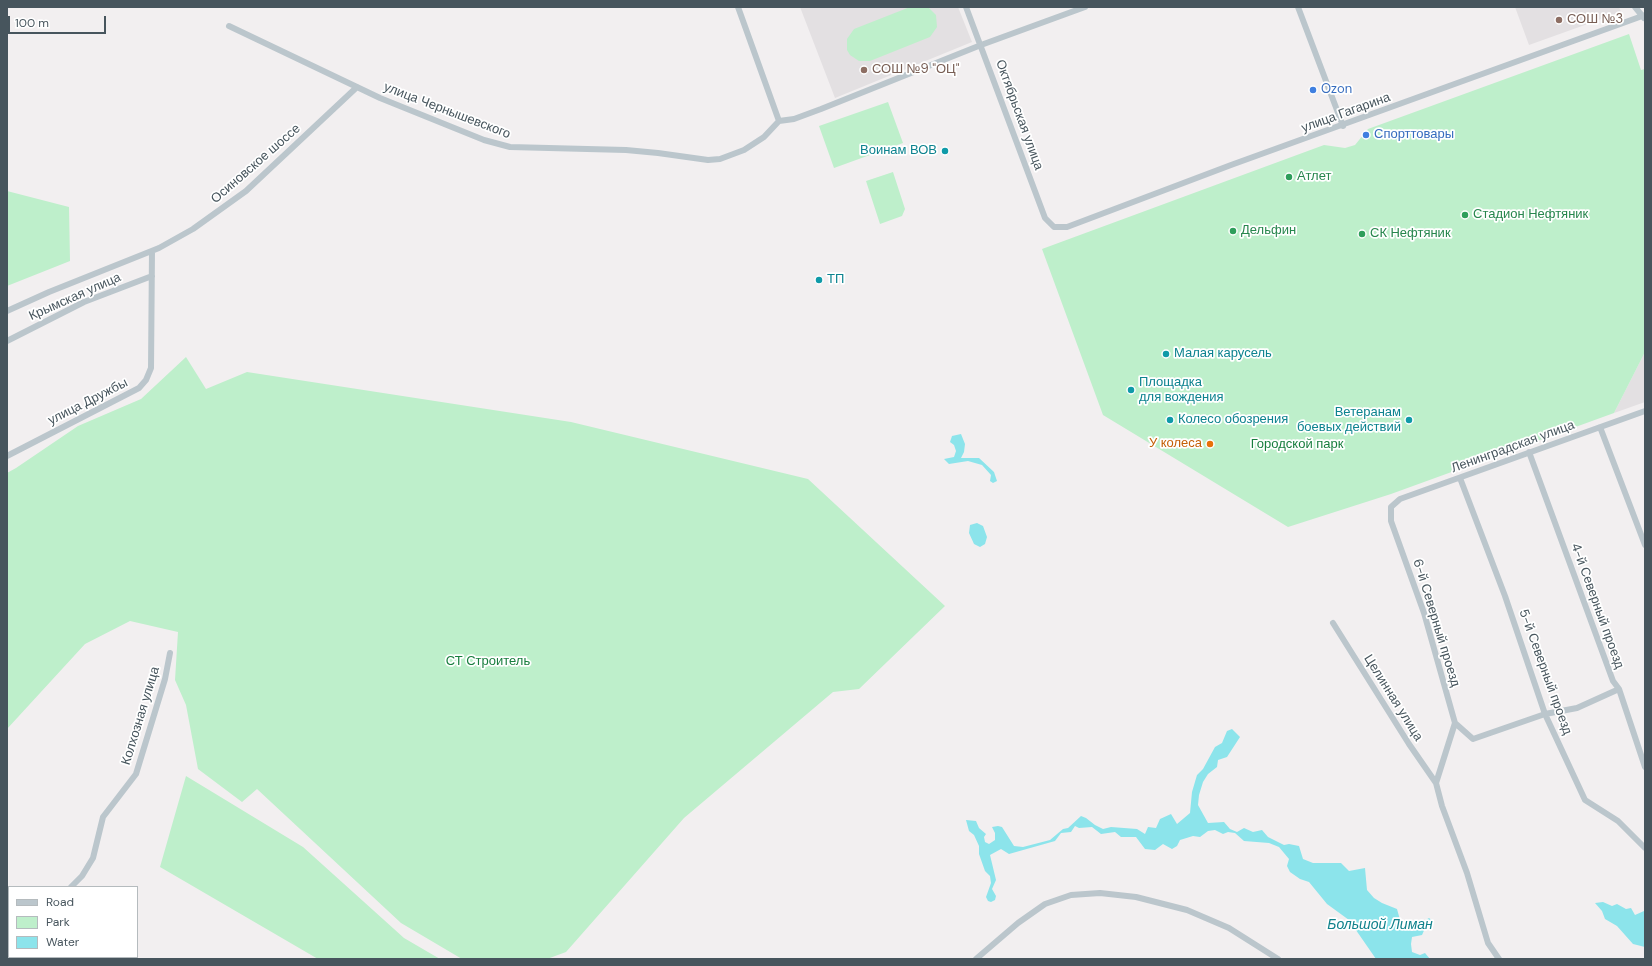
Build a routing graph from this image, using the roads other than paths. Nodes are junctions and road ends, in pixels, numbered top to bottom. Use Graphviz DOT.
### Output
graph roads {
  1 [pos="738,7"];
  2 [pos="966,7"];
  3 [pos="1084,7"];
  4 [pos="1298,7"];
  5 [pos="1635,7"];
  6 [pos="1644,17"];
  7 [pos="229,26"];
  8 [pos="981,45"];
  9 [pos="357,87"];
  10 [pos="779,121"];
  11 [pos="1342,126"];
  12 [pos="1054,227"];
  13 [pos="152,250"];
  14 [pos="152,276"];
  15 [pos="7,311"];
  16 [pos="7,340"];
  17 [pos="1645,410"];
  18 [pos="1600,427"];
  19 [pos="1529,452"];
  20 [pos="7,456"];
  21 [pos="1460,478"];
  22 [pos="1391,507"];
  23 [pos="1645,546"];
  24 [pos="1333,623"];
  25 [pos="170,653"];
  26 [pos="1619,689"];
  27 [pos="1546,714"];
  28 [pos="1455,723"];
  29 [pos="1645,767"];
  30 [pos="1436,783"];
  31 [pos="1645,848"];
  32 [pos="72,886"];
  33 [pos="976,959"];
  34 [pos="1278,959"];
  35 [pos="1499,959"];
  1 -- 10 [label="street"];
  2 -- 8 [label="street, Октябрьская улица"];
  3 -- 8 [label="street"];
  4 -- 11 [label="street"];
  5 -- 6 [label="street"];
  6 -- 11 [label="street, улица Гагарина"];
  7 -- 9 [label="street, улица Чернышевского"];
  8 -- 10 [label="street"];
  8 -- 12 [label="street, Октябрьская улица"];
  9 -- 10 [label="street, улица Чернышевского"];
  9 -- 13 [label="street, Осиновское шоссе"];
  11 -- 12 [label="street, улица Гагарина"];
  13 -- 14 [label="street, улица Дружбы"];
  13 -- 15 [label="street, Осиновское шоссе"];
  14 -- 16 [label="street, Крымская улица"];
  14 -- 20 [label="street, улица Дружбы"];
  17 -- 18 [label="street, Ленинградская улица"];
  18 -- 19 [label="street, Ленинградская улица"];
  18 -- 23 [label="street"];
  19 -- 21 [label="street, Ленинградская улица"];
  19 -- 26 [label="street, 4-й Северный проезд"];
  21 -- 22 [label="street, Ленинградская улица"];
  21 -- 27 [label="street, 5-й Северный проезд"];
  22 -- 28 [label="street, 6-й Северный проезд"];
  24 -- 30 [label="street, Целинная улица"];
  25 -- 32 [label="street, Колхозная улица"];
  26 -- 27 [label="street"];
  26 -- 29 [label="street, 4-й Северный проезд"];
  27 -- 28 [label="street"];
  27 -- 31 [label="street, 5-й Северный проезд"];
  28 -- 30 [label="street"];
  30 -- 35 [label="street, Целинная улица"];
  33 -- 34 [label="street"];
}
